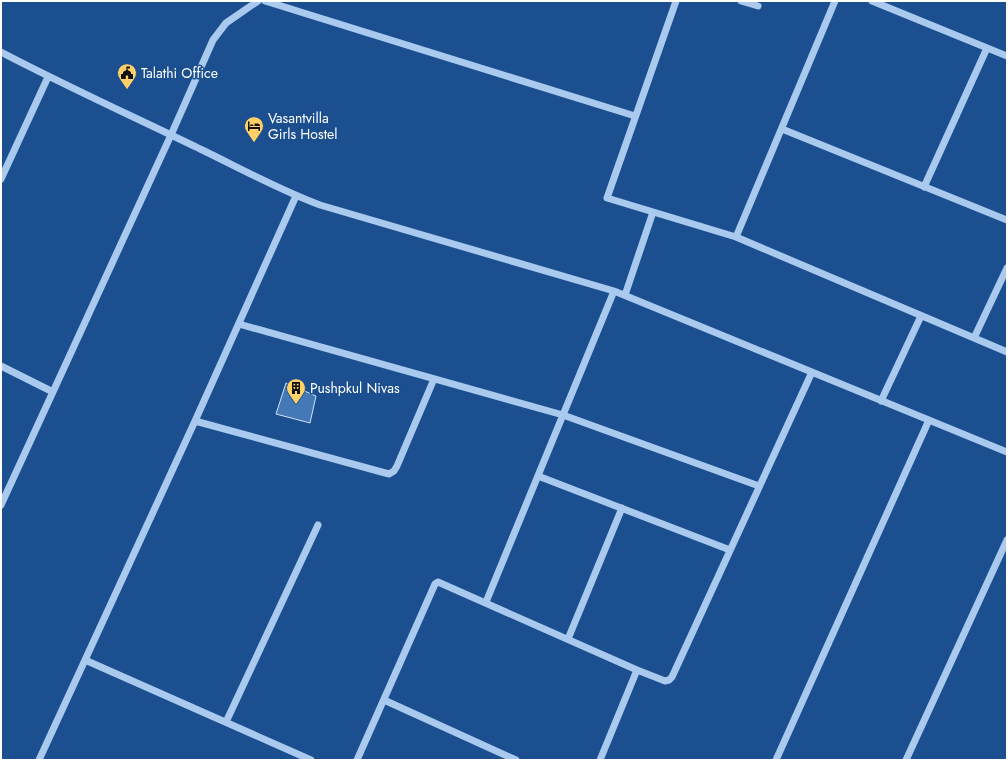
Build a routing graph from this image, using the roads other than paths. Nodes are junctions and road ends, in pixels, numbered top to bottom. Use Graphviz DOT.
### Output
graph roads {
  1 [pos="258,1"];
  2 [pos="265,1"];
  3 [pos="676,1"];
  4 [pos="741,1"];
  5 [pos="835,1"];
  6 [pos="872,1"];
  7 [pos="758,6"];
  8 [pos="987,48"];
  9 [pos="1,52"];
  10 [pos="1007,56"];
  11 [pos="48,77"];
  12 [pos="636,116"];
  13 [pos="782,129"];
  14 [pos="171,135"];
  15 [pos="1,179"];
  16 [pos="924,187"];
  17 [pos="296,196"];
  18 [pos="653,212"];
  19 [pos="1007,220"];
  20 [pos="736,237"];
  21 [pos="1007,268"];
  22 [pos="614,291"];
  23 [pos="625,295"];
  24 [pos="921,316"];
  25 [pos="239,324"];
  26 [pos="974,338"];
  27 [pos="1007,352"];
  28 [pos="1,366"];
  29 [pos="812,372"];
  30 [pos="434,379"];
  31 [pos="53,392"];
  32 [pos="881,401"];
  33 [pos="563,415"];
  34 [pos="929,420"];
  35 [pos="195,421"];
  36 [pos="1007,452"];
  37 [pos="538,476"];
  38 [pos="759,486"];
  39 [pos="1,505"];
  40 [pos="622,508"];
  41 [pos="318,525"];
  42 [pos="1007,540"];
  43 [pos="730,550"];
  44 [pos="486,602"];
  45 [pos="568,639"];
  46 [pos="85,660"];
  47 [pos="636,670"];
  48 [pos="384,700"];
  49 [pos="226,722"];
  50 [pos="39,760"];
  51 [pos="311,760"];
  52 [pos="357,760"];
  53 [pos="516,760"];
  54 [pos="600,760"];
  55 [pos="776,760"];
  56 [pos="906,760"];
  1 -- 14 [label="street"];
  2 -- 12 [label="street"];
  3 -- 12 [label="street"];
  4 -- 7 [label="street"];
  5 -- 13 [label="street"];
  6 -- 8 [label="street"];
  8 -- 10 [label="street"];
  8 -- 16 [label="street"];
  9 -- 11 [label="street"];
  11 -- 14 [label="street"];
  11 -- 15 [label="street"];
  12 -- 18 [label="street"];
  13 -- 16 [label="street"];
  13 -- 20 [label="street"];
  14 -- 17 [label="street"];
  14 -- 31 [label="street"];
  16 -- 19 [label="street"];
  17 -- 22 [label="street"];
  17 -- 25 [label="street"];
  18 -- 20 [label="street"];
  18 -- 23 [label="street"];
  20 -- 24 [label="street"];
  21 -- 26 [label="street"];
  22 -- 23 [label="street"];
  22 -- 33 [label="street"];
  23 -- 29 [label="street"];
  24 -- 26 [label="street"];
  24 -- 32 [label="street"];
  25 -- 30 [label="street"];
  25 -- 35 [label="street"];
  26 -- 27 [label="street"];
  28 -- 31 [label="street"];
  29 -- 32 [label="street"];
  29 -- 38 [label="street"];
  30 -- 33 [label="street"];
  30 -- 35 [label="street"];
  31 -- 39 [label="street"];
  32 -- 34 [label="street"];
  33 -- 37 [label="street"];
  33 -- 38 [label="street"];
  34 -- 36 [label="street"];
  34 -- 55 [label="street"];
  35 -- 46 [label="street"];
  37 -- 40 [label="street"];
  37 -- 44 [label="street"];
  38 -- 43 [label="street"];
  40 -- 43 [label="street"];
  40 -- 45 [label="street"];
  41 -- 49 [label="street"];
  42 -- 56 [label="street"];
  43 -- 47 [label="street"];
  44 -- 45 [label="street"];
  44 -- 48 [label="street"];
  45 -- 47 [label="street"];
  46 -- 49 [label="street"];
  46 -- 50 [label="street"];
  47 -- 54 [label="street"];
  48 -- 52 [label="street"];
  48 -- 53 [label="street"];
  49 -- 51 [label="street"];
}
